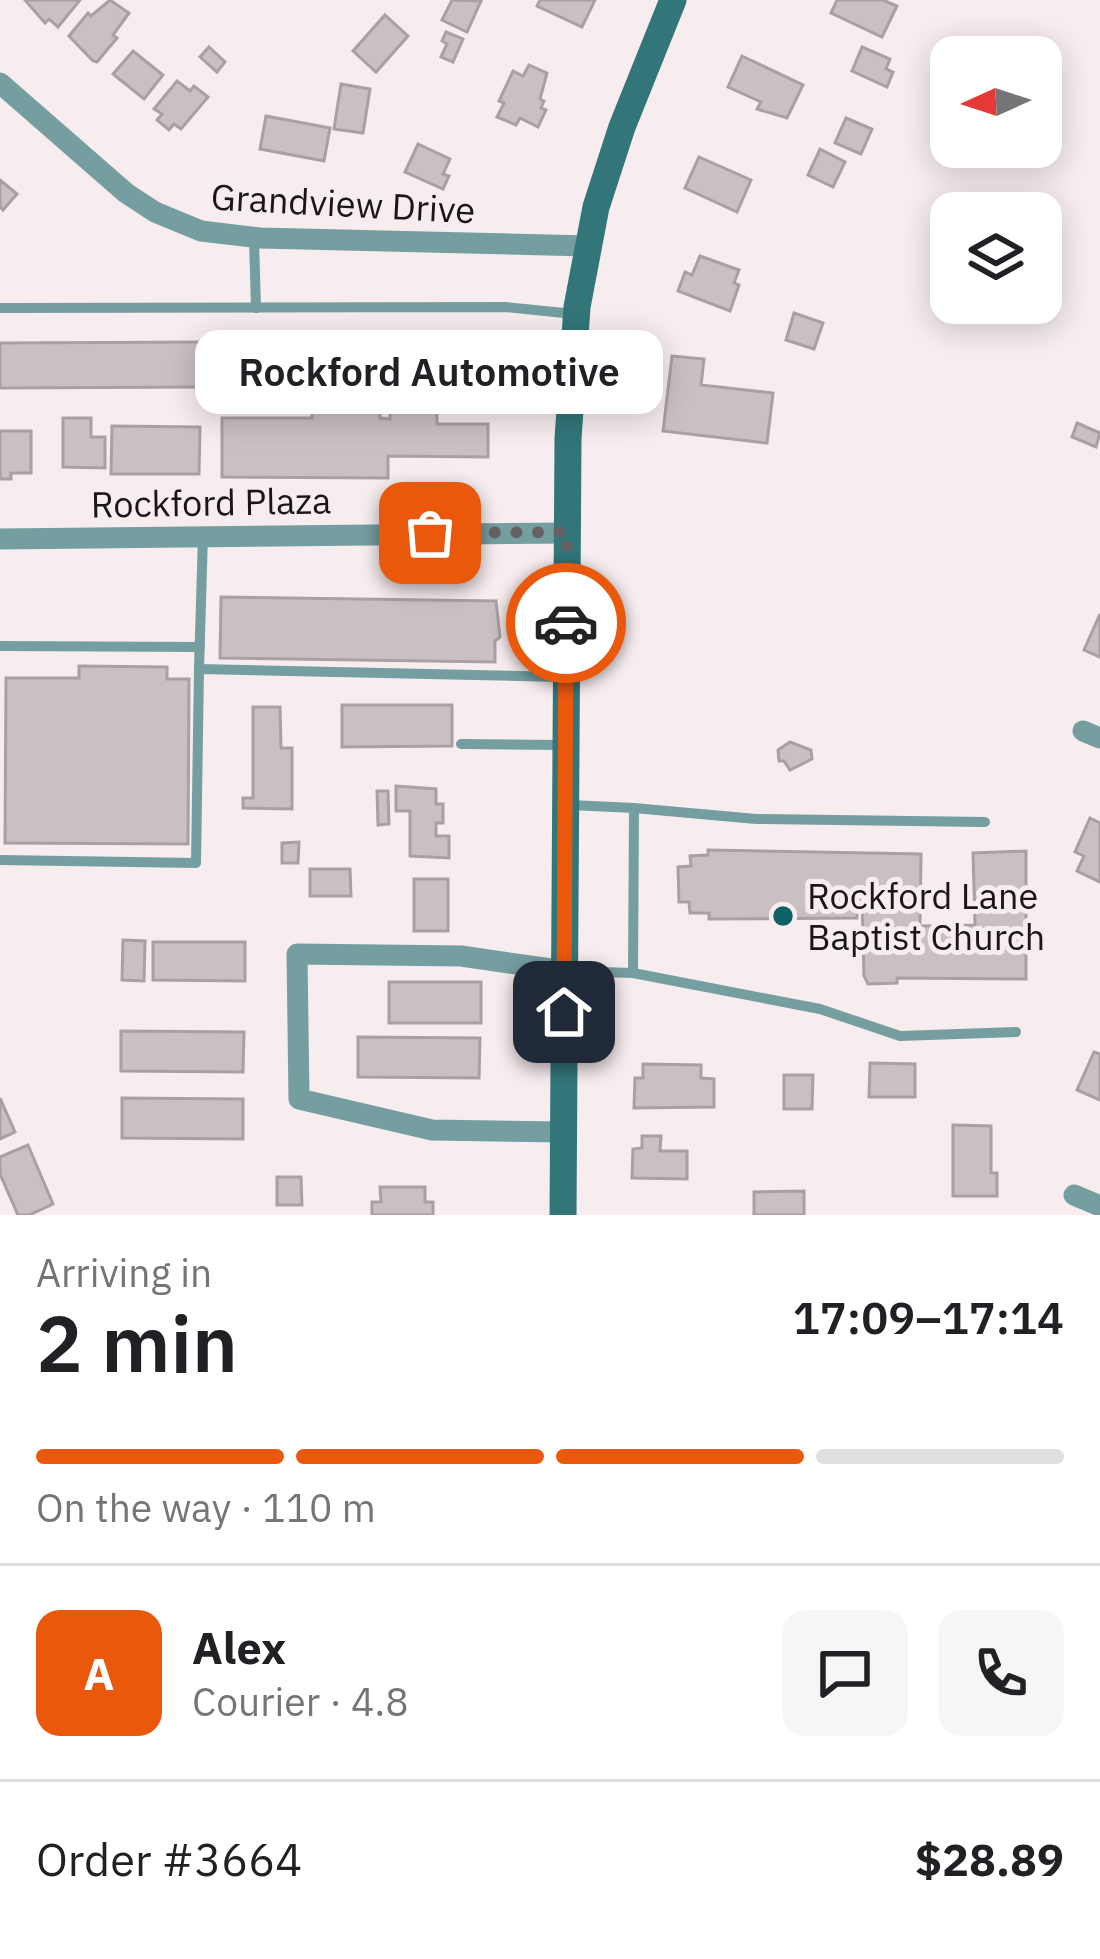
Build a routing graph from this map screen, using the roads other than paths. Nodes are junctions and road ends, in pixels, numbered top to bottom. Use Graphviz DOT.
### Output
graph roads {
  1 [pos="673,0"];
  2 [pos="0,83"];
  3 [pos="254,237"];
  4 [pos="588,246"];
  5 [pos="0,308"];
  6 [pos="256,308"];
  7 [pos="577,314"];
  8 [pos="567,532"];
  9 [pos="203,534"];
  10 [pos="0,539"];
  11 [pos="0,646"];
  12 [pos="200,647"];
  13 [pos="200,669"];
  14 [pos="566,677"];
  15 [pos="461,744"];
  16 [pos="565,745"];
  17 [pos="565,804"];
  18 [pos="634,808"];
  19 [pos="985,822"];
  20 [pos="0,860"];
  21 [pos="565,971"];
  22 [pos="633,973"];
  23 [pos="1016,1031"];
  24 [pos="562,1132"];
  25 [pos="1074,1195"];
  26 [pos="1100,1206"];
  27 [pos="563,1215"];
  1 -- 4 [label="main road"];
  2 -- 3 [label="street, Grandview Drive"];
  3 -- 4 [label="street, Grandview Drive"];
  3 -- 6 [label="lane"];
  4 -- 7 [label="main road"];
  5 -- 6 [label="lane"];
  6 -- 7 [label="lane"];
  7 -- 8 [label="main road"];
  8 -- 9 [label="street, Rockford Plaza"];
  8 -- 14 [label="main road"];
  9 -- 10 [label="street, Rockford Plaza"];
  9 -- 12 [label="lane"];
  11 -- 12 [label="lane"];
  12 -- 13 [label="lane"];
  13 -- 14 [label="lane"];
  13 -- 20 [label="lane"];
  14 -- 16 [label="main road"];
  15 -- 16 [label="lane"];
  16 -- 17 [label="main road"];
  17 -- 18 [label="lane"];
  17 -- 21 [label="main road"];
  18 -- 19 [label="lane"];
  18 -- 22 [label="lane"];
  21 -- 22 [label="lane"];
  21 -- 24 [label="main road"];
  21 -- 24 [label="street"];
  22 -- 23 [label="lane"];
  24 -- 27 [label="main road"];
  25 -- 26 [label="street"];
}
